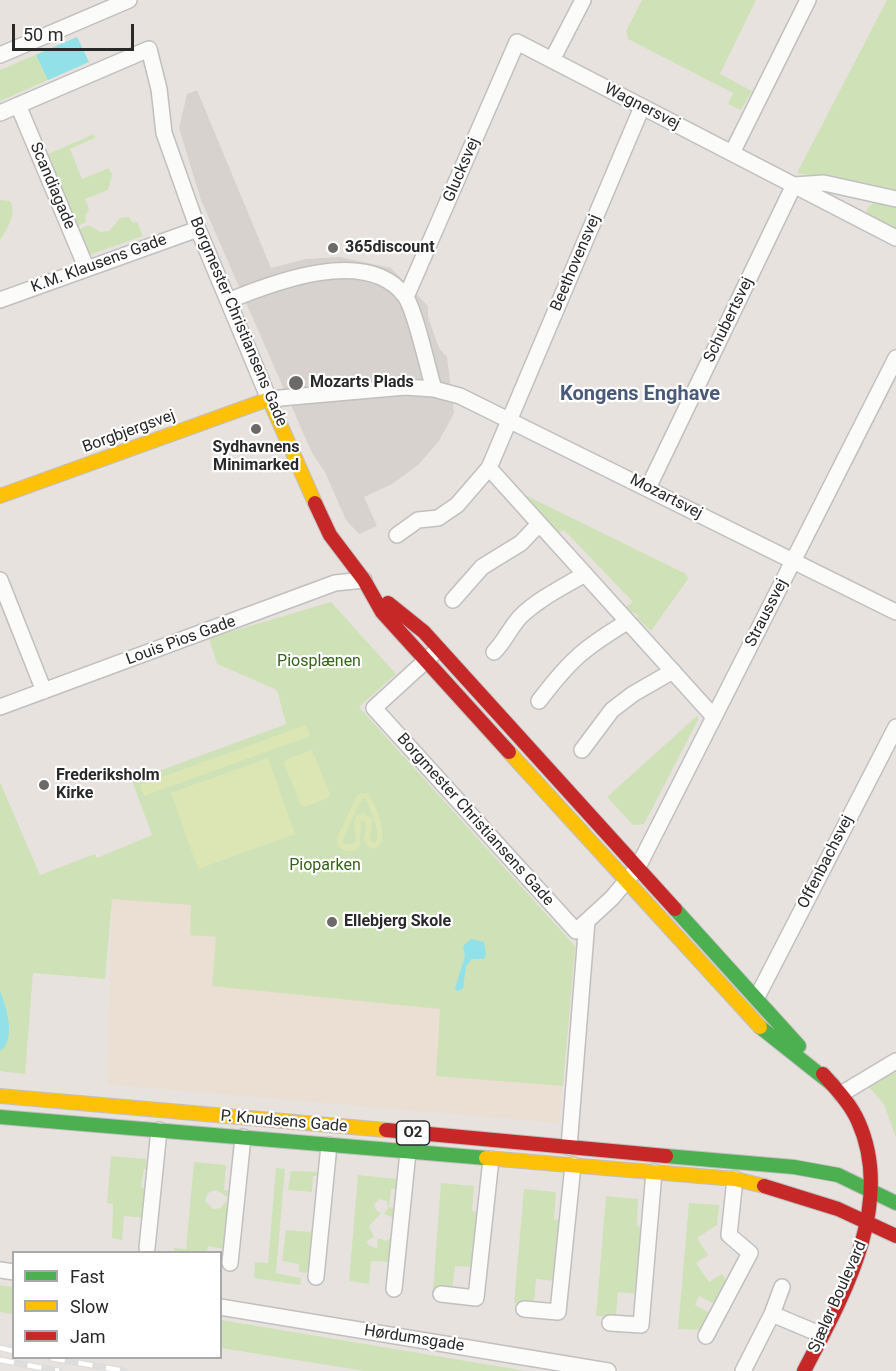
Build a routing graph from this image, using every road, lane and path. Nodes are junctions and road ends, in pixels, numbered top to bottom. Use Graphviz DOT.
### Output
graph roads {
  1 [pos="129,0"];
  2 [pos="583,0"];
  3 [pos="808,0"];
  4 [pos="517,42"];
  5 [pos="0,55"];
  6 [pos="552,60"];
  7 [pos="18,105"];
  8 [pos="642,107"];
  9 [pos="0,112"];
  10 [pos="732,153"];
  11 [pos="794,185"];
  12 [pos="896,199"];
  13 [pos="198,229"];
  14 [pos="896,238"];
  15 [pos="86,267"];
  16 [pos="406,297"];
  17 [pos="0,300"];
  18 [pos="228,301"];
  19 [pos="896,358"];
  20 [pos="434,389"];
  21 [pos="269,399"];
  22 [pos="510,419"];
  23 [pos="489,468"];
  24 [pos="648,488"];
  25 [pos="0,496"];
  26 [pos="539,524"];
  27 [pos="397,535"];
  28 [pos="793,560"];
  29 [pos="585,574"];
  30 [pos="0,580"];
  31 [pos="364,580"];
  32 [pos="453,600"];
  33 [pos="896,612"];
  34 [pos="627,622"];
  35 [pos="438,648"];
  36 [pos="494,652"];
  37 [pos="426,661"];
  38 [pos="673,670"];
  39 [pos="44,691"];
  40 [pos="539,701"];
  41 [pos="0,707"];
  42 [pos="714,717"];
  43 [pos="896,726"];
  44 [pos="582,750"];
  45 [pos="638,867"];
  46 [pos="626,881"];
  47 [pos="587,921"];
  48 [pos="757,997"];
  49 [pos="896,1061"];
  50 [pos="837,1089"];
  51 [pos="0,1096"];
  52 [pos="0,1117"];
  53 [pos="159,1130"];
  54 [pos="243,1137"];
  55 [pos="329,1145"];
  56 [pos="569,1147"];
  57 [pos="408,1152"];
  58 [pos="490,1159"];
  59 [pos="573,1166"];
  60 [pos="654,1172"];
  61 [pos="735,1179"];
  62 [pos="871,1188"];
  63 [pos="896,1203"];
  64 [pos="870,1222"];
  65 [pos="896,1236"];
  66 [pos="147,1248"];
  67 [pos="230,1263"];
  68 [pos="316,1277"];
  69 [pos="782,1287"];
  70 [pos="394,1289"];
  71 [pos="441,1294"];
  72 [pos="222,1307"];
  73 [pos="525,1309"];
  74 [pos="772,1314"];
  75 [pos="610,1323"];
  76 [pos="822,1335"];
  77 [pos="706,1336"];
  78 [pos="608,1371"];
  79 [pos="743,1371"];
  80 [pos="804,1371"];
  1 -- 5 [label="street"];
  2 -- 6 [label="street"];
  3 -- 10 [label="street"];
  4 -- 6 [label="street, Wagnersvej"];
  4 -- 16 [label="street, Glucksvej"];
  6 -- 8 [label="street, Wagnersvej"];
  7 -- 9 [label="street"];
  7 -- 13 [label="street, Borgmester Christiansens Gade"];
  7 -- 15 [label="street, Scandiagade"];
  8 -- 10 [label="street, Wagnersvej"];
  8 -- 22 [label="street, Beethovensvej"];
  10 -- 11 [label="street, Wagnersvej"];
  11 -- 12 [label="street"];
  11 -- 14 [label="street, Wagnersvej"];
  11 -- 24 [label="street, Schubertsvej"];
  13 -- 15 [label="street, K.M. Klausens Gade"];
  13 -- 18 [label="street, Borgmester Christiansens Gade"];
  15 -- 17 [label="street, K.M. Klausens Gade"];
  16 -- 18 [label="street"];
  16 -- 20 [label="street"];
  18 -- 21 [label="street, Borgmester Christiansens Gade"];
  19 -- 28 [label="street, Straussvej"];
  20 -- 21 [label="street"];
  20 -- 22 [label="street, Mozartsvej"];
  21 -- 25 [label="street, Borgbjergsvej"];
  21 -- 31 [label="street, Borgmester Christiansens Gade"];
  22 -- 23 [label="street, Beethovensvej"];
  22 -- 24 [label="street, Mozartsvej"];
  23 -- 26 [label="street"];
  23 -- 27 [label="street, Beethovensvej"];
  24 -- 28 [label="street, Mozartsvej"];
  26 -- 29 [label="street"];
  26 -- 32 [label="street"];
  28 -- 33 [label="street, Mozartsvej"];
  28 -- 42 [label="street, Straussvej"];
  29 -- 34 [label="street"];
  29 -- 36 [label="street"];
  30 -- 39 [label="street"];
  31 -- 35 [label="street, Borgmester Christiansens Gade"];
  31 -- 37 [label="street, Borgmester Christiansens Gade"];
  31 -- 39 [label="street, Louis Pios Gade"];
  34 -- 38 [label="street"];
  34 -- 40 [label="street"];
  35 -- 37 [label="street, Borgmester Christiansens Gade"];
  35 -- 45 [label="street, Borgmester Christiansens Gade"];
  37 -- 46 [label="street, Borgmester Christiansens Gade"];
  37 -- 47 [label="street, Borgmester Christiansens Gade"];
  38 -- 42 [label="street"];
  38 -- 44 [label="street"];
  39 -- 41 [label="street, Louis Pios Gade"];
  42 -- 45 [label="street, Straussvej"];
  43 -- 48 [label="street, Offenbachsvej"];
  45 -- 46 [label="street"];
  45 -- 48 [label="street, Borgmester Christiansens Gade"];
  46 -- 47 [label="street"];
  46 -- 50 [label="street, Borgmester Christiansens Gade"];
  47 -- 56 [label="street"];
  48 -- 50 [label="street, Borgmester Christiansens Gade"];
  49 -- 50 [label="street"];
  50 -- 62 [label="street, Borgmester Christiansens Gade"];
  51 -- 56 [label="street, P. Knudsens Gade / O2"];
  52 -- 53 [label="street, P. Knudsens Gade / O2"];
  53 -- 54 [label="street, P. Knudsens Gade / O2"];
  53 -- 66 [label="street"];
  54 -- 55 [label="street, P. Knudsens Gade / O2"];
  54 -- 67 [label="street, P. Knudsens Gade"];
  55 -- 57 [label="street, P. Knudsens Gade / O2"];
  55 -- 68 [label="street, P. Knudsens Gade"];
  56 -- 62 [label="street, P. Knudsens Gade / O2"];
  57 -- 58 [label="street, P. Knudsens Gade / O2"];
  57 -- 70 [label="street"];
  58 -- 59 [label="street, P. Knudsens Gade / O2"];
  58 -- 71 [label="street"];
  59 -- 60 [label="street, P. Knudsens Gade / O2"];
  59 -- 73 [label="street"];
  60 -- 61 [label="street, P. Knudsens Gade / O2"];
  60 -- 75 [label="street"];
  61 -- 64 [label="street, P. Knudsens Gade / O2"];
  61 -- 77 [label="street"];
  62 -- 63 [label="street, O2"];
  62 -- 64 [label="street, Borgmester Christiansens Gade"];
  64 -- 65 [label="street, O2"];
  64 -- 76 [label="street, Sjælør Boulevard"];
  69 -- 74 [label="street"];
  72 -- 78 [label="street, Hørdumsgade"];
  74 -- 76 [label="street"];
  74 -- 79 [label="street"];
  76 -- 80 [label="street, Sjælør Boulevard"];
}
